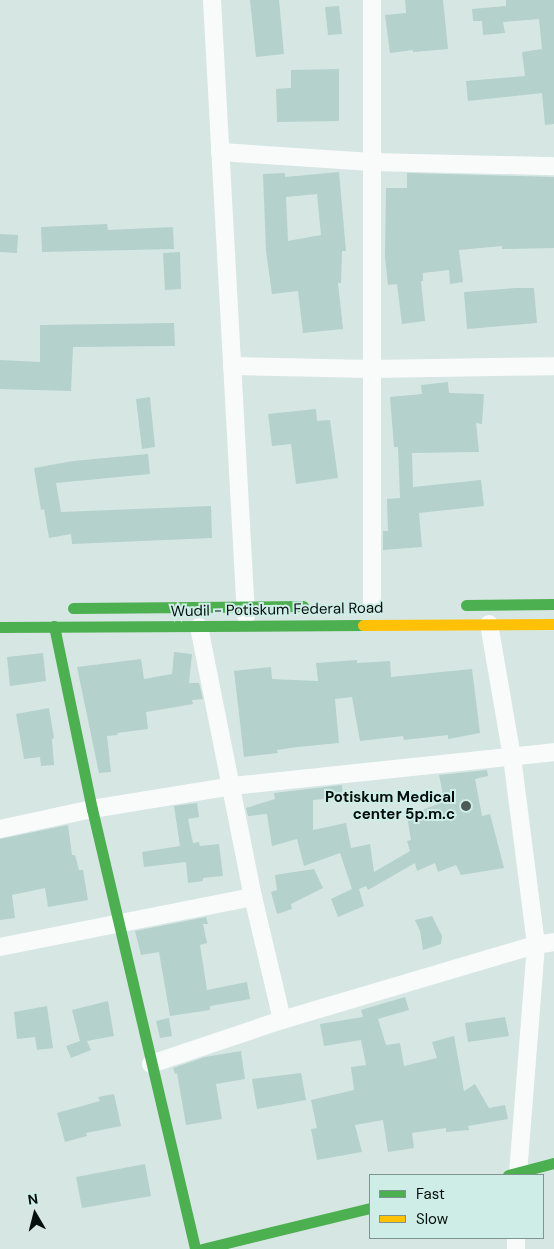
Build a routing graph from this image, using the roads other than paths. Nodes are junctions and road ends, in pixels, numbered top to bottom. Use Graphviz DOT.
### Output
graph roads {
  1 [pos="212,0"];
  2 [pos="372,0"];
  3 [pos="220,152"];
  4 [pos="372,162"];
  5 [pos="554,166"];
  6 [pos="232,366"];
  7 [pos="554,366"];
  8 [pos="371,369"];
  9 [pos="554,604"];
  10 [pos="245,605"];
  11 [pos="451,605"];
  12 [pos="314,606"];
  13 [pos="372,606"];
  14 [pos="63,608"];
  15 [pos="489,624"];
  16 [pos="554,624"];
  17 [pos="247,625"];
  18 [pos="54,626"];
  19 [pos="0,627"];
  20 [pos="199,627"];
  21 [pos="554,752"];
  22 [pos="512,757"];
  23 [pos="232,786"];
  24 [pos="92,809"];
  25 [pos="0,829"];
  26 [pos="253,897"];
  27 [pos="118,924"];
  28 [pos="554,942"];
  29 [pos="536,945"];
  30 [pos="0,947"];
  31 [pos="282,1020"];
  32 [pos="151,1064"];
  33 [pos="554,1163"];
  34 [pos="515,1174"];
  35 [pos="369,1208"];
  36 [pos="195,1249"];
  37 [pos="202,1249"];
  1 -- 3 [label="street"];
  2 -- 4 [label="street"];
  3 -- 4 [label="street"];
  3 -- 6 [label="street"];
  4 -- 5 [label="street"];
  4 -- 8 [label="street"];
  6 -- 8 [label="street"];
  6 -- 10 [label="street"];
  7 -- 8 [label="street"];
  8 -- 13 [label="street"];
  9 -- 11 [label="main road"];
  10 -- 12 [label="main road, Wudil - Potiskum Federal Road"];
  10 -- 14 [label="main road, Wudil - Potiskum Federal Road"];
  10 -- 17 [label="street"];
  15 -- 16 [label="main road, Wudil - Potiskum Federal Road"];
  15 -- 17 [label="main road, Wudil - Potiskum Federal Road"];
  15 -- 22 [label="street"];
  17 -- 20 [label="main road, Wudil - Potiskum Federal Road"];
  18 -- 19 [label="main road, Wudil - Potiskum Federal Road"];
  18 -- 20 [label="main road, Wudil - Potiskum Federal Road"];
  18 -- 24 [label="main road"];
  20 -- 23 [label="street"];
  21 -- 22 [label="street"];
  22 -- 23 [label="street"];
  22 -- 29 [label="street"];
  23 -- 24 [label="street"];
  23 -- 26 [label="street"];
  24 -- 25 [label="street"];
  24 -- 27 [label="main road"];
  26 -- 27 [label="street"];
  26 -- 31 [label="street"];
  27 -- 30 [label="street"];
  27 -- 32 [label="main road"];
  28 -- 29 [label="street"];
  29 -- 31 [label="street"];
  29 -- 34 [label="street"];
  31 -- 32 [label="street"];
  32 -- 36 [label="main road"];
  33 -- 34 [label="main road"];
  35 -- 37 [label="main road"];
}
